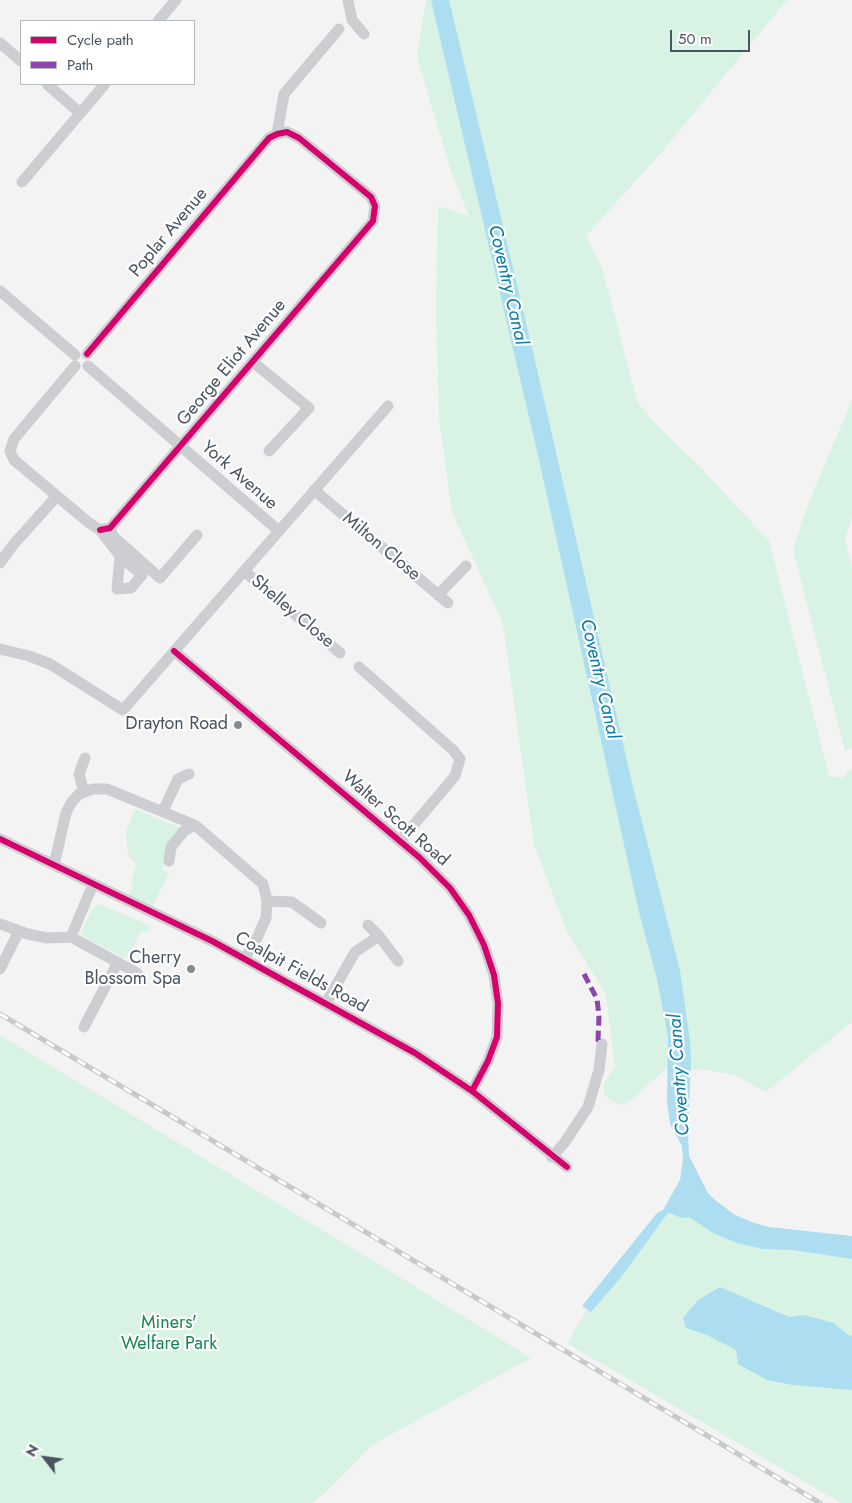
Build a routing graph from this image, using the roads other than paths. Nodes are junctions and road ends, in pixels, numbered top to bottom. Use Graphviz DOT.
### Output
graph roads {
  1 [pos="176,0"];
  2 [pos="348,0"];
  3 [pos="159,20"];
  4 [pos="339,29"];
  5 [pos="364,34"];
  6 [pos="0,43"];
  7 [pos="20,61"];
  8 [pos="48,85"];
  9 [pos="103,85"];
  10 [pos="80,113"];
  11 [pos="278,134"];
  12 [pos="22,182"];
  13 [pos="0,291"];
  14 [pos="79,358"];
  15 [pos="253,362"];
  16 [pos="388,406"];
  17 [pos="182,446"];
  18 [pos="269,451"];
  19 [pos="314,490"];
  20 [pos="56,496"];
  21 [pos="105,529"];
  22 [pos="279,531"];
  23 [pos="197,535"];
  24 [pos="120,556"];
  25 [pos="0,563"];
  26 [pos="466,566"];
  27 [pos="244,571"];
  28 [pos="438,595"];
  29 [pos="448,603"];
  30 [pos="0,649"];
  31 [pos="174,651"];
  32 [pos="340,653"];
  33 [pos="359,667"];
  34 [pos="85,758"];
  35 [pos="189,774"];
  36 [pos="84,792"];
  37 [pos="163,812"];
  38 [pos="195,825"];
  39 [pos="0,839"];
  40 [pos="400,841"];
  41 [pos="169,861"];
  42 [pos="54,865"];
  43 [pos="93,884"];
  44 [pos="267,901"];
  45 [pos="321,923"];
  46 [pos="0,924"];
  47 [pos="368,925"];
  48 [pos="19,931"];
  49 [pos="379,936"];
  50 [pos="71,937"];
  51 [pos="245,958"];
  52 [pos="398,961"];
  53 [pos="118,962"];
  54 [pos="0,969"];
  55 [pos="137,972"];
  56 [pos="326,1003"];
  57 [pos="84,1027"];
  58 [pos="602,1044"];
  59 [pos="472,1091"];
  60 [pos="552,1157"];
  61 [pos="567,1167"];
  1 -- 3 [label="street"];
  2 -- 5 [label="street"];
  4 -- 11 [label="street"];
  6 -- 7 [label="street"];
  8 -- 10 [label="street"];
  9 -- 10 [label="street"];
  10 -- 12 [label="street"];
  11 -- 14 [label="street, Poplar Avenue"];
  11 -- 15 [label="street, George Eliot Avenue"];
  13 -- 14 [label="street"];
  14 -- 17 [label="street, York Avenue"];
  14 -- 20 [label="street, Poplar Avenue"];
  15 -- 17 [label="street, George Eliot Avenue"];
  15 -- 18 [label="street"];
  16 -- 19 [label="street"];
  17 -- 21 [label="street, George Eliot Avenue"];
  17 -- 22 [label="street, York Avenue"];
  19 -- 22 [label="street"];
  19 -- 28 [label="street, Milton Close"];
  20 -- 21 [label="street"];
  20 -- 25 [label="street"];
  21 -- 23 [label="street"];
  21 -- 24 [label="street"];
  22 -- 27 [label="street"];
  26 -- 28 [label="street"];
  27 -- 31 [label="street"];
  27 -- 32 [label="street, Shelley Close"];
  28 -- 29 [label="street, Milton Close"];
  30 -- 31 [label="street"];
  31 -- 40 [label="street, Walter Scott Road"];
  33 -- 40 [label="street"];
  34 -- 36 [label="street"];
  35 -- 37 [label="street"];
  36 -- 37 [label="street"];
  36 -- 42 [label="street"];
  37 -- 38 [label="street"];
  38 -- 41 [label="street"];
  38 -- 44 [label="street"];
  39 -- 42 [label="street, Coalpit Fields Road"];
  40 -- 59 [label="street, Walter Scott Road"];
  42 -- 43 [label="street, Coalpit Fields Road"];
  43 -- 50 [label="street"];
  43 -- 51 [label="street, Coalpit Fields Road"];
  44 -- 45 [label="street"];
  44 -- 51 [label="street"];
  46 -- 48 [label="street"];
  47 -- 49 [label="street"];
  48 -- 50 [label="street"];
  48 -- 54 [label="street"];
  49 -- 52 [label="street"];
  49 -- 56 [label="street, Coalpit Fields Road"];
  50 -- 53 [label="street"];
  51 -- 56 [label="street, Coalpit Fields Road"];
  53 -- 55 [label="street"];
  53 -- 57 [label="street"];
  56 -- 59 [label="street, Coalpit Fields Road"];
  58 -- 60 [label="street"];
  59 -- 60 [label="street, Coalpit Fields Road"];
  60 -- 61 [label="street, Coalpit Fields Road"];
}
